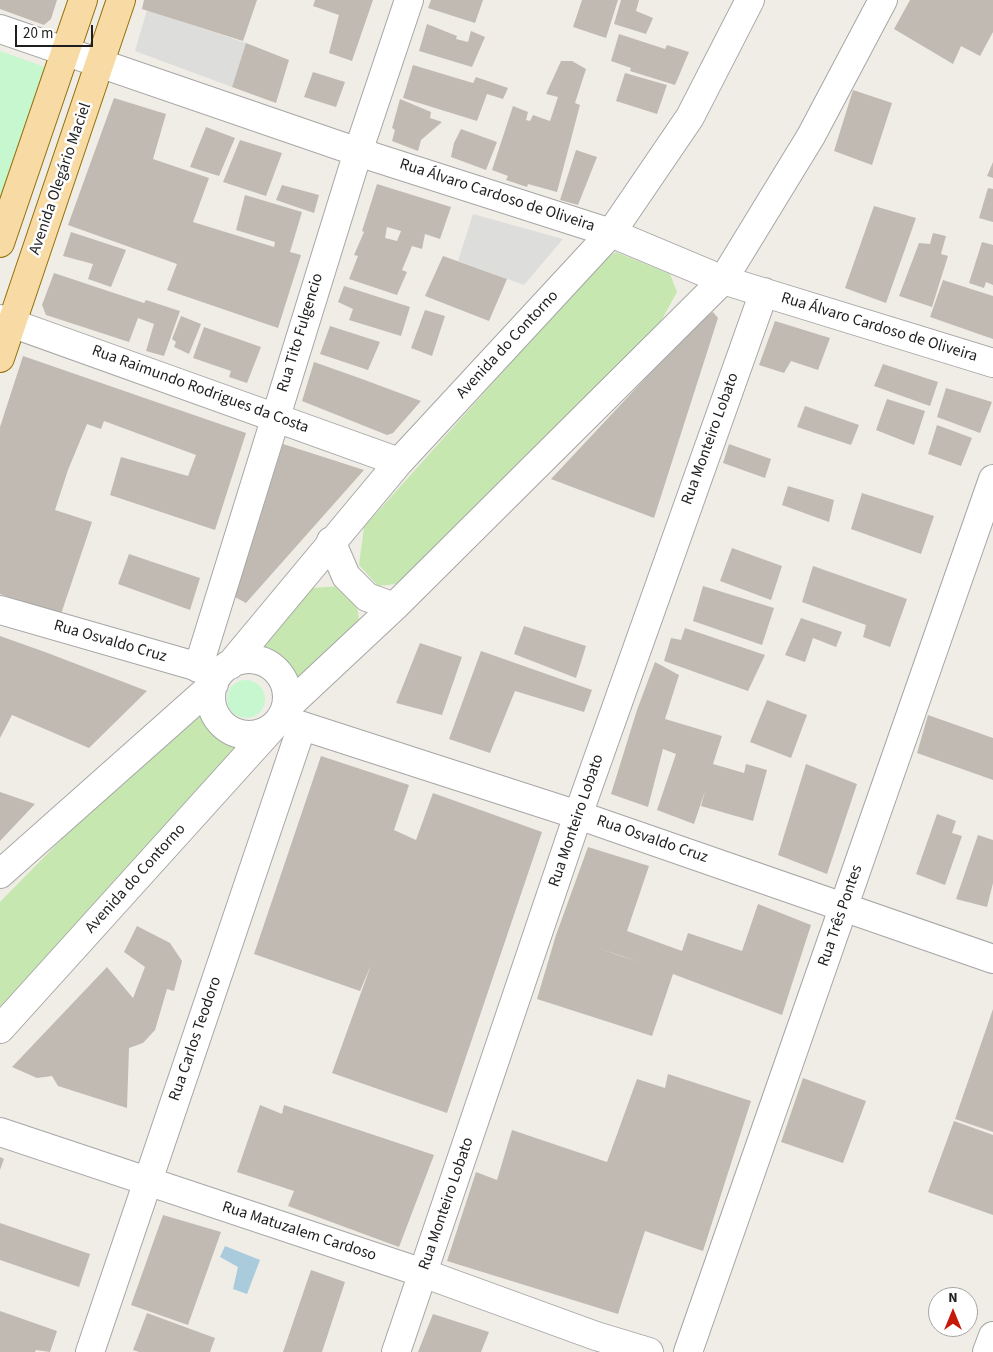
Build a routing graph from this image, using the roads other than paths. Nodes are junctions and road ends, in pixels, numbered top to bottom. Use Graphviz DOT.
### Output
graph roads {
  1 [pos="83,0"];
  2 [pos="122,0"];
  3 [pos="409,0"];
  4 [pos="750,0"];
  5 [pos="883,0"];
  6 [pos="0,29"];
  7 [pos="66,50"];
  8 [pos="100,62"];
  9 [pos="358,152"];
  10 [pos="612,233"];
  11 [pos="0,243"];
  12 [pos="724,280"];
  13 [pos="764,292"];
  14 [pos="6,321"];
  15 [pos="0,358"];
  16 [pos="993,363"];
  17 [pos="275,417"];
  18 [pos="399,462"];
  19 [pos="993,480"];
  20 [pos="331,541"];
  21 [pos="394,607"];
  22 [pos="0,610"];
  23 [pos="215,672"];
  24 [pos="285,720"];
  25 [pos="578,814"];
  26 [pos="2,869"];
  27 [pos="844,906"];
  28 [pos="993,959"];
  29 [pos="0,1030"];
  30 [pos="0,1132"];
  31 [pos="147,1183"];
  32 [pos="423,1273"];
  33 [pos="90,1352"];
  34 [pos="396,1352"];
  35 [pos="649,1352"];
  36 [pos="688,1352"];
  1 -- 7 [label="main road"];
  2 -- 8 [label="main road, Avenida Olegário Maciel"];
  3 -- 9 [label="street, Rua Tito Fulgencio"];
  4 -- 10 [label="street, Avenida do Contorno"];
  5 -- 12 [label="street, Avenida do Contorno"];
  6 -- 7 [label="street, Rua Álvaro Cardoso de Oliveira"];
  7 -- 8 [label="street, Rua Álvaro Cardoso de Oliveira"];
  7 -- 11 [label="main road"];
  8 -- 9 [label="street, Rua Álvaro Cardoso de Oliveira"];
  8 -- 14 [label="main road, Avenida Olegário Maciel"];
  9 -- 10 [label="street, Rua Álvaro Cardoso de Oliveira"];
  9 -- 17 [label="street, Rua Tito Fulgencio"];
  10 -- 12 [label="street, Rua Álvaro Cardoso de Oliveira"];
  10 -- 18 [label="street, Avenida do Contorno"];
  12 -- 13 [label="street, Rua Álvaro Cardoso de Oliveira"];
  12 -- 21 [label="street, Avenida do Contorno"];
  13 -- 16 [label="street, Rua Álvaro Cardoso de Oliveira"];
  13 -- 25 [label="street, Rua Monteiro Lobato"];
  14 -- 15 [label="main road, Avenida Olegário Maciel"];
  14 -- 17 [label="street, Rua Raimundo Rodrigues da Costa"];
  17 -- 18 [label="street, Rua Raimundo Rodrigues da Costa"];
  17 -- 23 [label="street, Rua Tito Fulgencio"];
  18 -- 20 [label="street, Avenida do Contorno"];
  19 -- 27 [label="street, Rua Três Pontes"];
  20 -- 21 [label="street"];
  20 -- 23 [label="street, Avenida do Contorno"];
  21 -- 24 [label="street, Avenida do Contorno"];
  22 -- 23 [label="street, Rua Osvaldo Cruz"];
  23 -- 24 [label="street"];
  23 -- 24 [label="street"];
  23 -- 26 [label="street, Avenida do Contorno"];
  24 -- 25 [label="street, Rua Osvaldo Cruz"];
  24 -- 29 [label="street, Avenida do Contorno"];
  24 -- 31 [label="street, Rua Carlos Teodoro"];
  25 -- 27 [label="street, Rua Osvaldo Cruz"];
  25 -- 32 [label="street, Rua Monteiro Lobato"];
  27 -- 28 [label="street, Rua Osvaldo Cruz"];
  27 -- 36 [label="street, Rua Três Pontes"];
  30 -- 31 [label="street, Rua Matuzalem Cardoso"];
  31 -- 32 [label="street, Rua Matuzalem Cardoso"];
  31 -- 33 [label="street, Rua Carlos Teodoro"];
  32 -- 34 [label="street, Rua Monteiro Lobato"];
  32 -- 35 [label="street, Rua Matuzalem Cardoso"];
}
